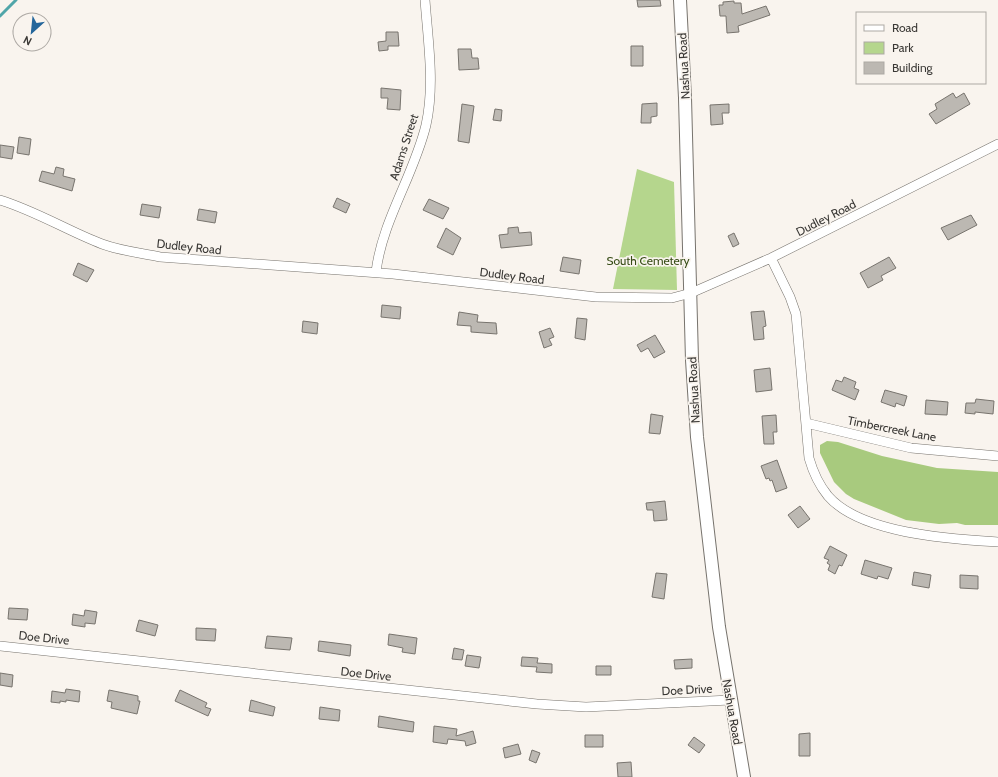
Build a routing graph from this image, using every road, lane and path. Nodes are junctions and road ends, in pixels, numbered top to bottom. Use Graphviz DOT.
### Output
graph roads {
  1 [pos="425,0"];
  2 [pos="680,0"];
  3 [pos="998,144"];
  4 [pos="0,200"];
  5 [pos="771,258"];
  6 [pos="376,272"];
  7 [pos="690,293"];
  8 [pos="806,423"];
  9 [pos="998,456"];
  10 [pos="998,542"];
  11 [pos="0,646"];
  12 [pos="730,700"];
  13 [pos="744,777"];
  1 -- 6 [label="street, Adams Street"];
  2 -- 7 [label="main road, Nashua Road"];
  3 -- 5 [label="street, Dudley Road"];
  4 -- 6 [label="street, Dudley Road"];
  5 -- 7 [label="street, Dudley Road"];
  5 -- 8 [label="street"];
  6 -- 7 [label="street, Dudley Road"];
  7 -- 12 [label="main road, Nashua Road"];
  8 -- 9 [label="street, Timbercreek Lane"];
  8 -- 10 [label="street"];
  11 -- 12 [label="street, Doe Drive"];
  12 -- 13 [label="main road, Nashua Road"];
}
